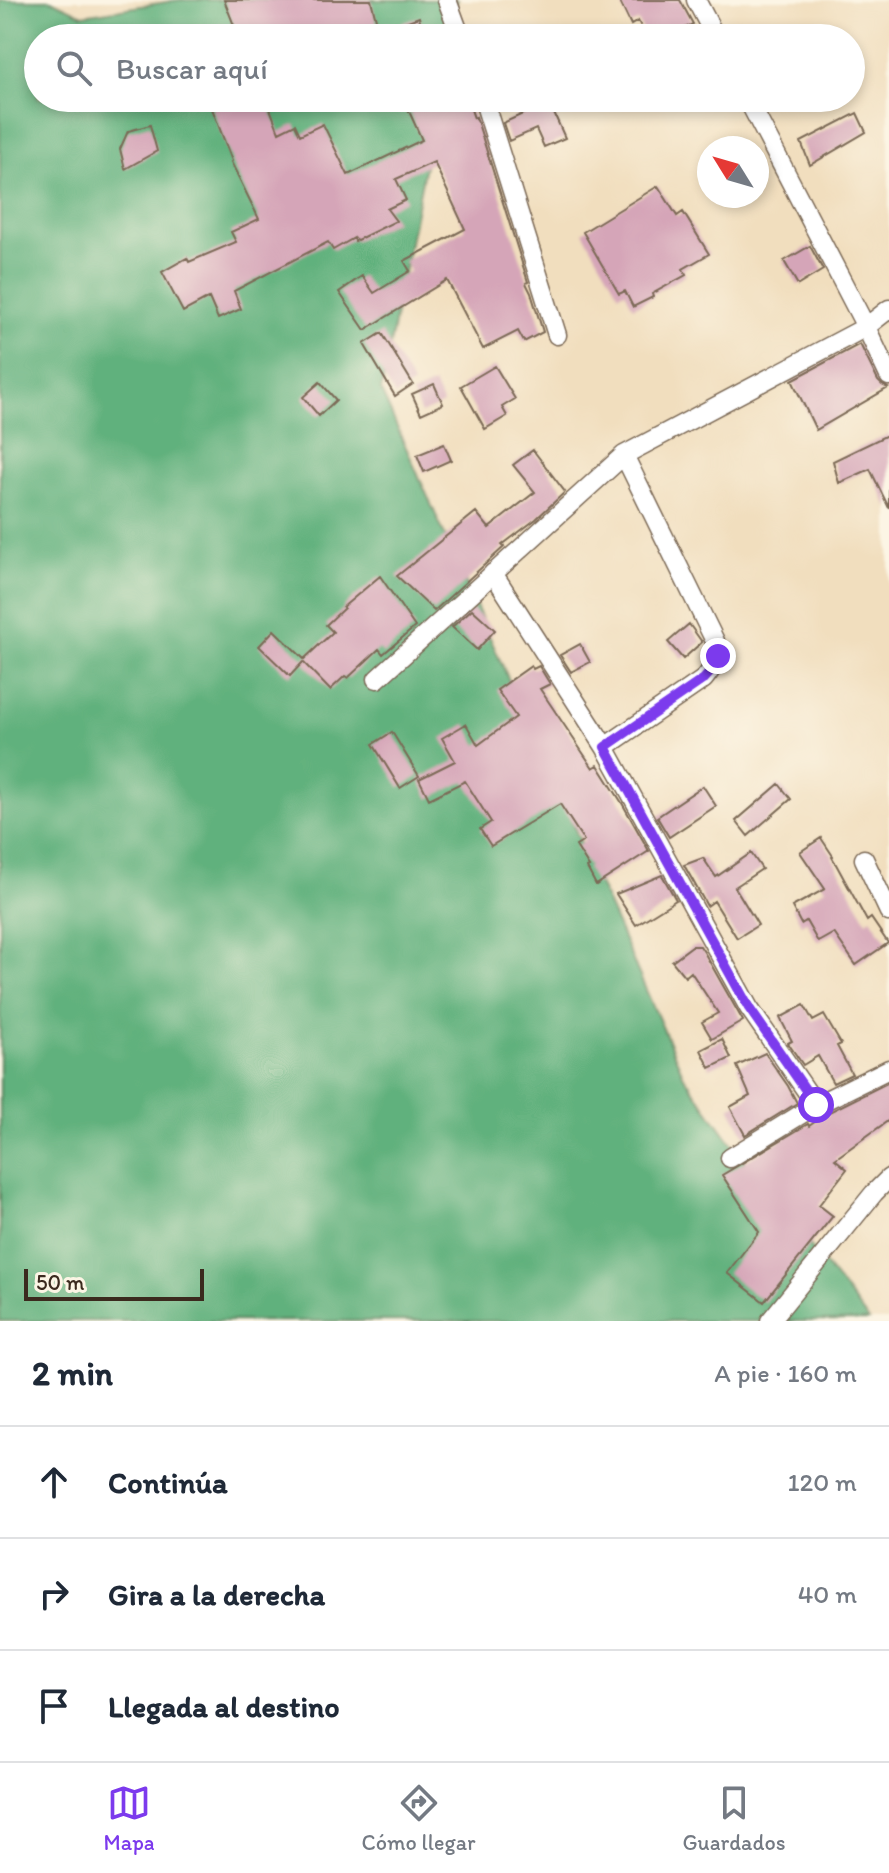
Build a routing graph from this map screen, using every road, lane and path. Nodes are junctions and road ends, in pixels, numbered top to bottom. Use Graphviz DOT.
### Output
graph roads {
  1 [pos="447,0"];
  2 [pos="696,0"];
  3 [pos="456,24"];
  4 [pos="709,24"];
  5 [pos="487,112"];
  6 [pos="754,112"];
  7 [pos="889,309"];
  8 [pos="866,327"];
  9 [pos="557,335"];
  10 [pos="889,376"];
  11 [pos="624,455"];
  12 [pos="493,573"];
  13 [pos="377,679"];
  14 [pos="605,747"];
  15 [pos="864,859"];
  16 [pos="889,912"];
  17 [pos="889,1069"];
  18 [pos="816,1105"];
  19 [pos="730,1158"];
  20 [pos="889,1178"];
  21 [pos="770,1321"];
  1 -- 3 [label="street"];
  2 -- 4 [label="street"];
  5 -- 9 [label="street"];
  6 -- 8 [label="street"];
  7 -- 8 [label="street"];
  8 -- 10 [label="street"];
  8 -- 11 [label="street"];
  11 -- 12 [label="street"];
  11 -- 14 [label="street"];
  12 -- 13 [label="street"];
  12 -- 14 [label="street"];
  14 -- 18 [label="street"];
  15 -- 16 [label="street"];
  17 -- 18 [label="street"];
  18 -- 19 [label="street"];
  20 -- 21 [label="street"];
}
